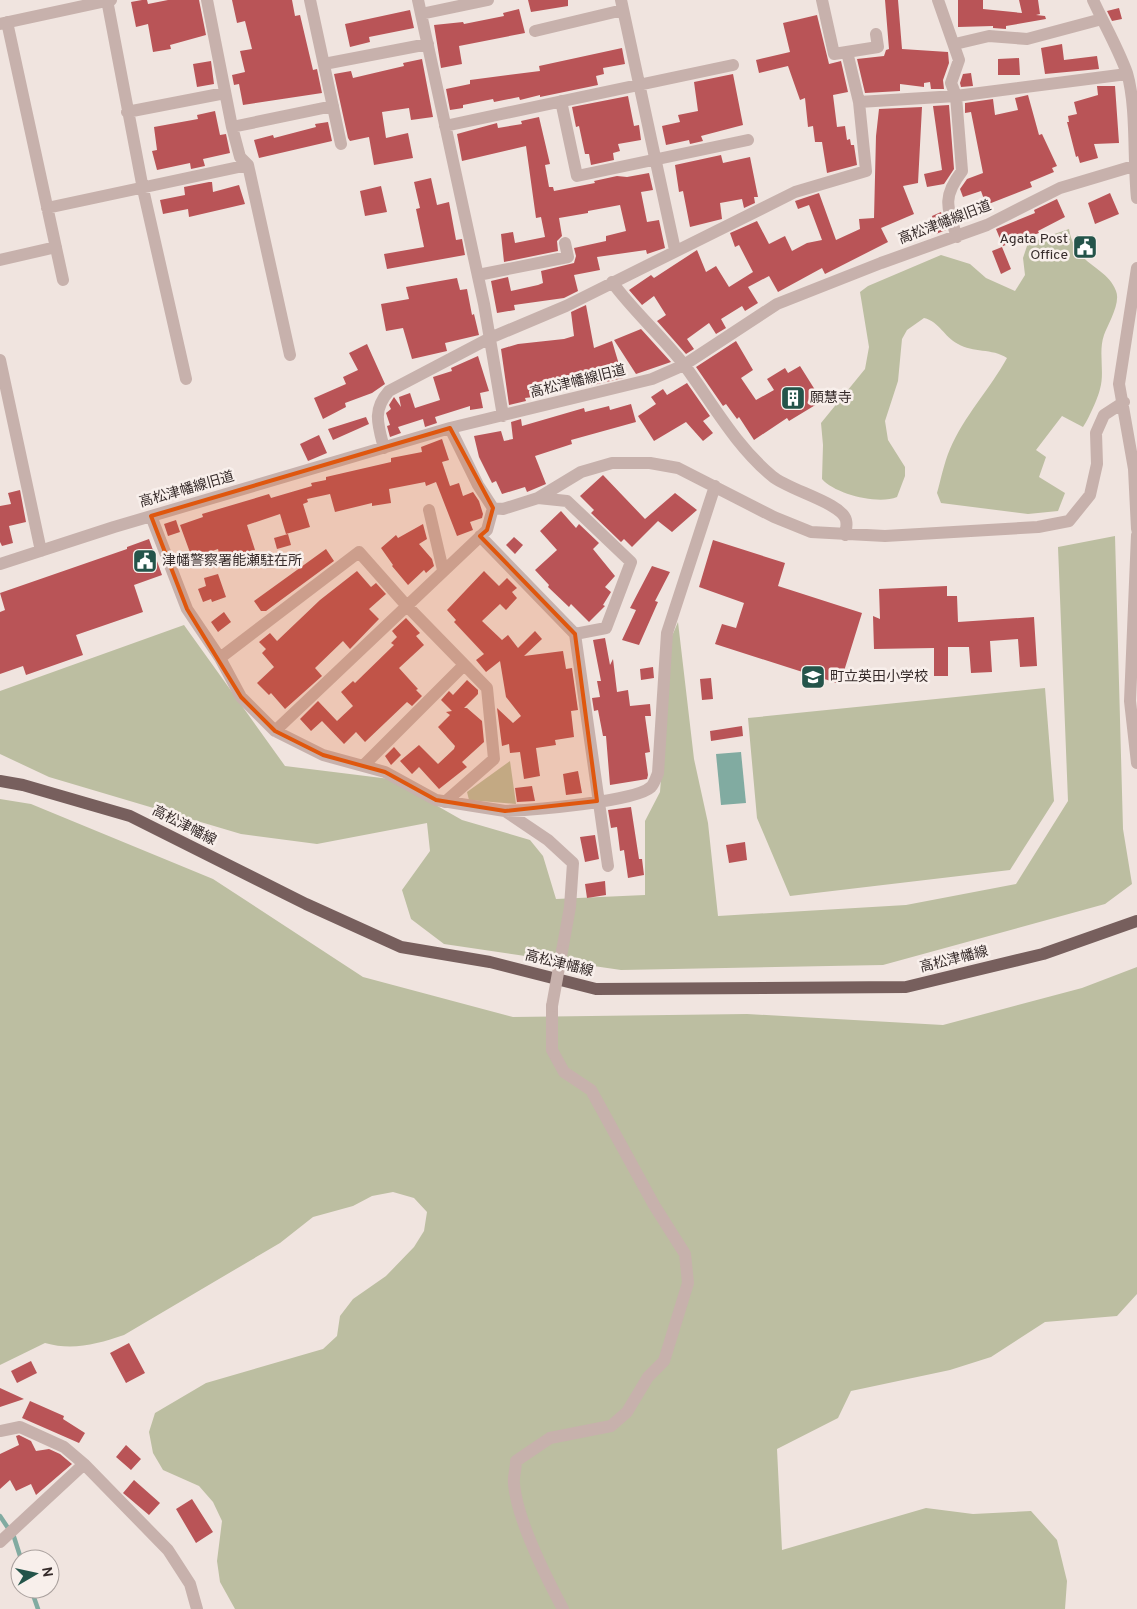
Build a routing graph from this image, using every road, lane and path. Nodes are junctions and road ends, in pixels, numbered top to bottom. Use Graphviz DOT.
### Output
graph roads {
  1 [pos="108,0"];
  2 [pos="207,0"];
  3 [pos="310,0"];
  4 [pos="418,0"];
  5 [pos="488,0"];
  6 [pos="822,0"];
  7 [pos="938,0"];
  8 [pos="1093,0"];
  9 [pos="622,5"];
  10 [pos="421,14"];
  11 [pos="1102,19"];
  12 [pos="4,23"];
  13 [pos="535,31"];
  14 [pos="876,34"];
  15 [pos="428,44"];
  16 [pos="955,44"];
  17 [pos="847,52"];
  18 [pos="324,64"];
  19 [pos="734,66"];
  20 [pos="1127,74"];
  21 [pos="640,84"];
  22 [pos="225,93"];
  23 [pos="956,96"];
  24 [pos="561,101"];
  25 [pos="859,102"];
  26 [pos="332,106"];
  27 [pos="126,112"];
  28 [pos="446,126"];
  29 [pos="232,127"];
  30 [pos="748,140"];
  31 [pos="341,144"];
  32 [pos="656,160"];
  33 [pos="248,165"];
  34 [pos="1135,165"];
  35 [pos="143,189"];
  36 [pos="1137,198"];
  37 [pos="47,208"];
  38 [pos="957,237"];
  39 [pos="565,243"];
  40 [pos="56,247"];
  41 [pos="675,250"];
  42 [pos="0,260"];
  43 [pos="1137,268"];
  44 [pos="478,274"];
  45 [pos="62,280"];
  46 [pos="612,282"];
  47 [pos="490,338"];
  48 [pos="290,355"];
  49 [pos="0,360"];
  50 [pos="684,366"];
  51 [pos="186,379"];
  52 [pos="1124,402"];
  53 [pos="503,416"];
  54 [pos="1137,419"];
  55 [pos="450,428"];
  56 [pos="384,448"];
  57 [pos="715,486"];
  58 [pos="538,498"];
  59 [pos="493,508"];
  60 [pos="429,510"];
  61 [pos="152,516"];
  62 [pos="1137,529"];
  63 [pos="1137,535"];
  64 [pos="480,536"];
  65 [pos="845,536"];
  66 [pos="41,551"];
  67 [pos="0,564"];
  68 [pos="443,570"];
  69 [pos="406,605"];
  70 [pos="575,634"];
  71 [pos="220,658"];
  72 [pos="464,665"];
  73 [pos="275,731"];
  74 [pos="1137,762"];
  75 [pos="363,766"];
  76 [pos="0,781"];
  77 [pos="598,801"];
  78 [pos="445,802"];
  79 [pos="505,811"];
  80 [pos="608,866"];
  81 [pos="1137,921"];
  82 [pos="0,1431"];
  83 [pos="84,1464"];
  84 [pos="4,1539"];
  85 [pos="197,1609"];
  86 [pos="563,1609"];
  1 -- 12 [label="street"];
  1 -- 27 [label="street"];
  2 -- 22 [label="street"];
  3 -- 18 [label="street"];
  4 -- 10 [label="street"];
  5 -- 10 [label="street"];
  6 -- 17 [label="street"];
  7 -- 16 [label="street"];
  8 -- 11 [label="street"];
  9 -- 13 [label="street"];
  9 -- 21 [label="street"];
  10 -- 15 [label="street"];
  11 -- 16 [label="street"];
  11 -- 20 [label="street"];
  12 -- 37 [label="street"];
  14 -- 17 [label="street"];
  15 -- 18 [label="street"];
  15 -- 28 [label="street"];
  16 -- 23 [label="street"];
  17 -- 25 [label="street"];
  18 -- 26 [label="street"];
  19 -- 21 [label="street"];
  20 -- 23 [label="street"];
  20 -- 34 [label="street"];
  21 -- 24 [label="street"];
  21 -- 32 [label="street"];
  22 -- 27 [label="street"];
  22 -- 29 [label="street"];
  23 -- 25 [label="street"];
  23 -- 38 [label="street"];
  24 -- 28 [label="street"];
  24 -- 32 [label="street"];
  25 -- 41 [label="street"];
  26 -- 29 [label="street"];
  26 -- 31 [label="street"];
  27 -- 35 [label="street"];
  28 -- 44 [label="street"];
  29 -- 33 [label="street"];
  30 -- 32 [label="street"];
  32 -- 41 [label="street"];
  33 -- 35 [label="street"];
  33 -- 48 [label="street"];
  34 -- 36 [label="street"];
  34 -- 38 [label="street, 高松津幡線旧道"];
  35 -- 37 [label="street"];
  35 -- 51 [label="street"];
  37 -- 40 [label="street"];
  38 -- 50 [label="street, 高松津幡線旧道"];
  39 -- 44 [label="street"];
  40 -- 42 [label="street"];
  40 -- 45 [label="street"];
  41 -- 46 [label="street"];
  43 -- 52 [label="street"];
  44 -- 47 [label="street"];
  46 -- 47 [label="street"];
  46 -- 50 [label="street"];
  47 -- 53 [label="street"];
  47 -- 56 [label="street"];
  49 -- 66 [label="street"];
  50 -- 53 [label="street, 高松津幡線旧道"];
  50 -- 65 [label="street"];
  52 -- 54 [label="street"];
  52 -- 62 [label="street"];
  52 -- 65 [label="street"];
  53 -- 55 [label="street, 高松津幡線旧道"];
  55 -- 56 [label="street, 高松津幡線旧道"];
  55 -- 59 [label="street"];
  56 -- 61 [label="street, 高松津幡線旧道"];
  57 -- 58 [label="street"];
  57 -- 65 [label="street"];
  57 -- 77 [label="street"];
  58 -- 59 [label="street"];
  58 -- 70 [label="street"];
  59 -- 64 [label="street"];
  60 -- 68 [label="street"];
  61 -- 66 [label="street, 高松津幡線旧道"];
  61 -- 71 [label="street"];
  63 -- 74 [label="street"];
  64 -- 68 [label="street"];
  64 -- 70 [label="street"];
  66 -- 67 [label="street, 高松津幡線旧道"];
  68 -- 69 [label="street"];
  69 -- 71 [label="street"];
  69 -- 72 [label="street"];
  69 -- 73 [label="street"];
  70 -- 77 [label="street"];
  71 -- 73 [label="street"];
  72 -- 75 [label="street"];
  72 -- 78 [label="street"];
  73 -- 75 [label="street"];
  75 -- 78 [label="street"];
  76 -- 81 [label="main road, 高松津幡線"];
  77 -- 79 [label="street"];
  77 -- 80 [label="street"];
  78 -- 79 [label="street"];
  79 -- 86 [label="street, bridge"];
  82 -- 83 [label="street"];
  83 -- 84 [label="street"];
  83 -- 85 [label="street"];
}
